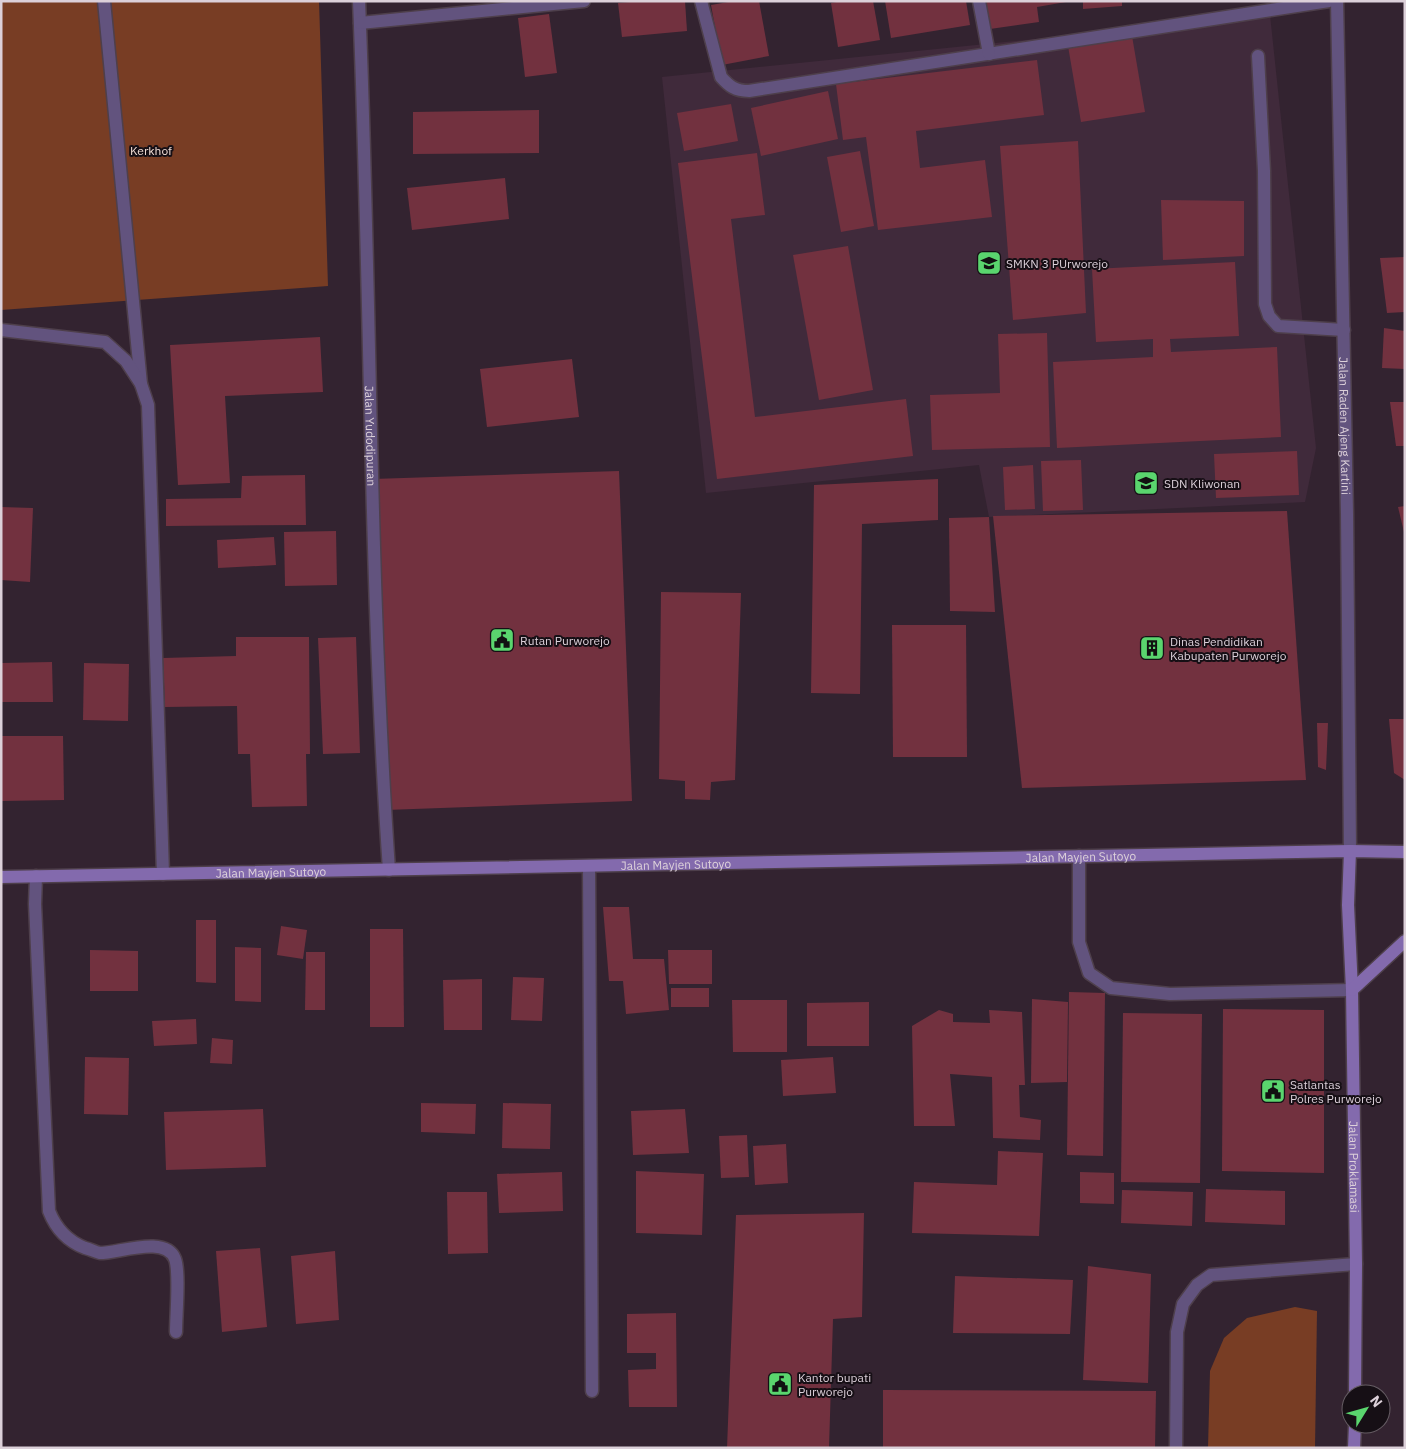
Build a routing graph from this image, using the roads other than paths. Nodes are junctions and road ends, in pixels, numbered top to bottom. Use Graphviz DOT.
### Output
graph roads {
  1 [pos="104,1"];
  2 [pos="359,1"];
  3 [pos="584,1"];
  4 [pos="701,1"];
  5 [pos="979,1"];
  6 [pos="1329,1"];
  7 [pos="1338,1"];
  8 [pos="360,23"];
  9 [pos="989,54"];
  10 [pos="1258,56"];
  11 [pos="1,330"];
  12 [pos="1344,330"];
  13 [pos="142,384"];
  14 [pos="1350,851"];
  15 [pos="1405,852"];
  16 [pos="1078,856"];
  17 [pos="589,866"];
  18 [pos="389,870"];
  19 [pos="163,874"];
  20 [pos="36,876"];
  21 [pos="1,877"];
  22 [pos="1405,941"];
  23 [pos="1352,990"];
  24 [pos="1356,1264"];
  25 [pos="176,1332"];
  26 [pos="1355,1384"];
  27 [pos="592,1391"];
  28 [pos="1355,1434"];
  29 [pos="1176,1448"];
  30 [pos="1354,1448"];
  1 -- 13 [label="street"];
  2 -- 8 [label="street, Jalan Yudodipuran"];
  3 -- 8 [label="street"];
  4 -- 9 [label="street"];
  5 -- 9 [label="street"];
  6 -- 9 [label="street"];
  7 -- 12 [label="street, Jalan Raden Ajeng Kartini"];
  8 -- 18 [label="street, Jalan Yudodipuran"];
  10 -- 12 [label="street"];
  11 -- 13 [label="street"];
  12 -- 14 [label="street, Jalan Raden Ajeng Kartini"];
  13 -- 19 [label="street"];
  14 -- 15 [label="main road, Jalan Mayjen Sutoyo"];
  14 -- 16 [label="main road, Jalan Mayjen Sutoyo"];
  14 -- 23 [label="main road, Jalan Proklamasi"];
  16 -- 17 [label="main road, Jalan Mayjen Sutoyo"];
  16 -- 23 [label="street"];
  17 -- 18 [label="main road, Jalan Mayjen Sutoyo"];
  17 -- 27 [label="street"];
  18 -- 19 [label="main road, Jalan Mayjen Sutoyo"];
  19 -- 20 [label="main road, Jalan Mayjen Sutoyo"];
  20 -- 21 [label="main road, Jalan Mayjen Sutoyo"];
  20 -- 25 [label="street"];
  22 -- 23 [label="main road"];
  23 -- 24 [label="main road, Jalan Proklamasi"];
  24 -- 26 [label="main road, Jalan Proklamasi"];
  24 -- 29 [label="street"];
  28 -- 30 [label="main road"];
}
